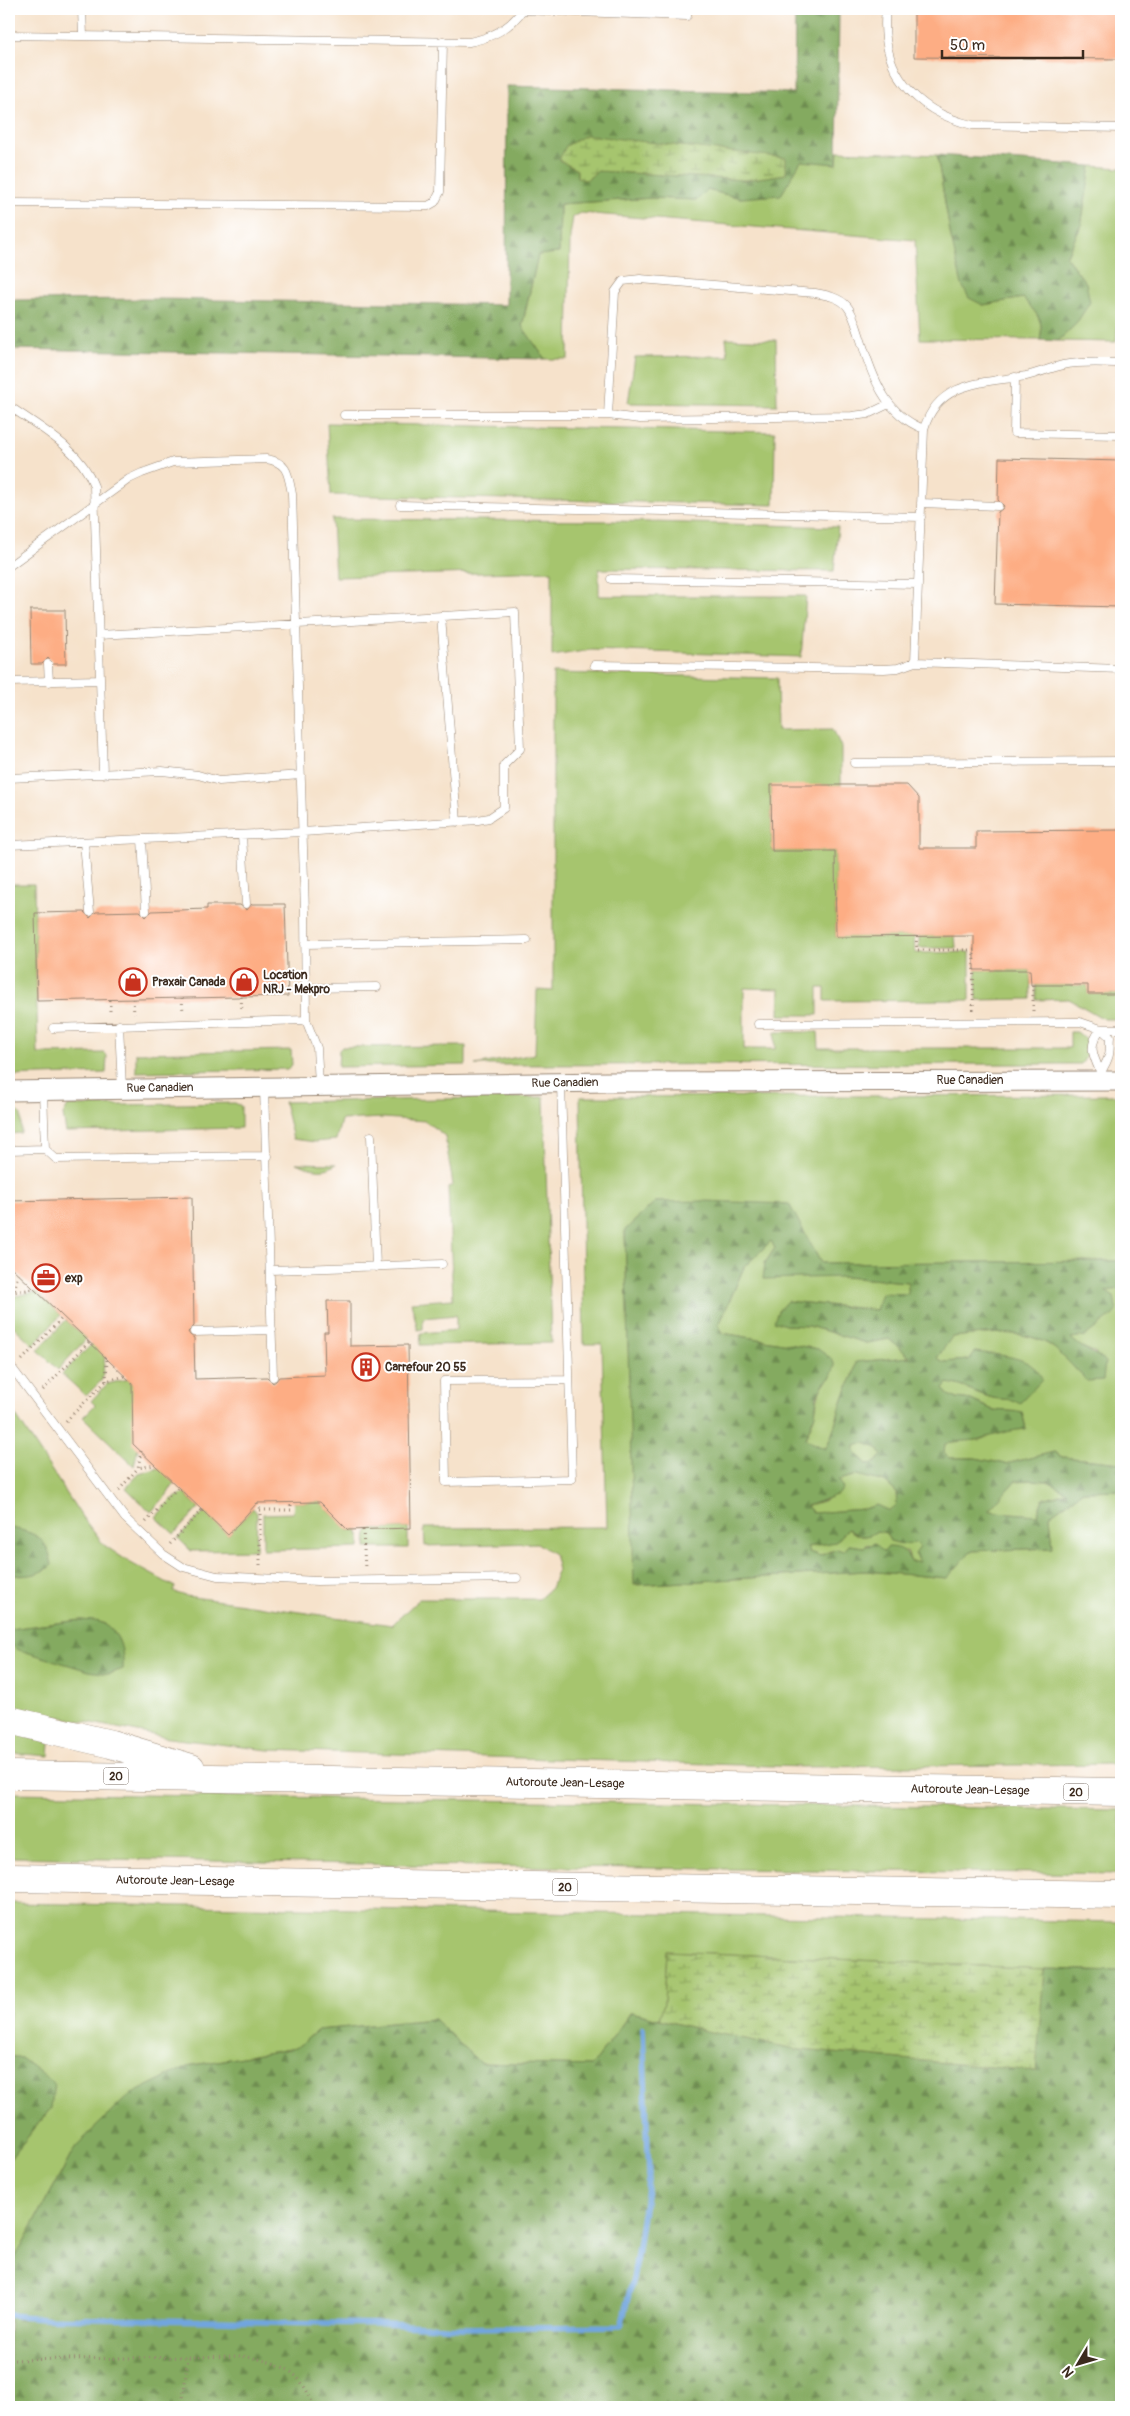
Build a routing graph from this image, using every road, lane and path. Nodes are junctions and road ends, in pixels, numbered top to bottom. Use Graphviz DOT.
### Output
graph roads {
  1 [pos="82,9"];
  2 [pos="523,9"];
  3 [pos="687,9"];
  4 [pos="886,9"];
  5 [pos="566,10"];
  6 [pos="9,34"];
  7 [pos="83,36"];
  8 [pos="443,41"];
  9 [pos="1121,128"];
  10 [pos="9,203"];
  11 [pos="1121,363"];
  12 [pos="1015,377"];
  13 [pos="889,404"];
  14 [pos="9,406"];
  15 [pos="344,415"];
  16 [pos="608,415"];
  17 [pos="924,429"];
  18 [pos="1121,435"];
  19 [pos="921,503"];
  20 [pos="96,504"];
  21 [pos="400,506"];
  22 [pos="998,506"];
  23 [pos="920,517"];
  24 [pos="9,566"];
  25 [pos="611,579"];
  26 [pos="918,584"];
  27 [pos="441,616"];
  28 [pos="296,624"];
  29 [pos="99,635"];
  30 [pos="915,662"];
  31 [pos="48,664"];
  32 [pos="594,664"];
  33 [pos="1121,669"];
  34 [pos="100,680"];
  35 [pos="9,682"];
  36 [pos="49,682"];
  37 [pos="1121,761"];
  38 [pos="854,763"];
  39 [pos="103,774"];
  40 [pos="301,775"];
  41 [pos="9,778"];
  42 [pos="456,822"];
  43 [pos="303,832"];
  44 [pos="242,835"];
  45 [pos="142,839"];
  46 [pos="84,842"];
  47 [pos="9,845"];
  48 [pos="246,904"];
  49 [pos="146,911"];
  50 [pos="90,912"];
  51 [pos="916,936"];
  52 [pos="527,940"];
  53 [pos="305,944"];
  54 [pos="1033,985"];
  55 [pos="377,987"];
  56 [pos="306,988"];
  57 [pos="973,1000"];
  58 [pos="1034,1000"];
  59 [pos="306,1020"];
  60 [pos="758,1024"];
  61 [pos="119,1025"];
  62 [pos="53,1028"];
  63 [pos="1101,1029"];
  64 [pos="1121,1029"];
  65 [pos="1100,1076"];
  66 [pos="1121,1081"];
  67 [pos="561,1083"];
  68 [pos="319,1085"];
  69 [pos="264,1086"];
  70 [pos="122,1089"];
  71 [pos="9,1091"];
  72 [pos="43,1091"];
  73 [pos="371,1136"];
  74 [pos="45,1149"];
  75 [pos="9,1150"];
  76 [pos="268,1156"];
  77 [pos="442,1264"];
  78 [pos="376,1267"];
  79 [pos="271,1270"];
  80 [pos="18,1274"];
  81 [pos="34,1289"];
  82 [pos="14,1292"];
  83 [pos="9,1298"];
  84 [pos="63,1318"];
  85 [pos="272,1330"];
  86 [pos="194,1332"];
  87 [pos="89,1342"];
  88 [pos="107,1359"];
  89 [pos="11,1367"];
  90 [pos="125,1376"];
  91 [pos="273,1377"];
  92 [pos="569,1380"];
  93 [pos="106,1381"];
  94 [pos="34,1398"];
  95 [pos="57,1429"];
  96 [pos="141,1451"];
  97 [pos="155,1465"];
  98 [pos="138,1468"];
  99 [pos="123,1485"];
  100 [pos="178,1487"];
  101 [pos="291,1502"];
  102 [pos="257,1503"];
  103 [pos="202,1510"];
  104 [pos="260,1510"];
  105 [pos="154,1514"];
  106 [pos="363,1530"];
  107 [pos="176,1537"];
  108 [pos="260,1550"];
  109 [pos="517,1578"];
  110 [pos="365,1580"];
  111 [pos="9,1720"];
  112 [pos="9,1775"];
  113 [pos="224,1778"];
  114 [pos="1121,1792"];
  115 [pos="9,1878"];
  116 [pos="1121,1895"];
  117 [pos="188,2357"];
  118 [pos="9,2360"];
  119 [pos="182,2407"];
  120 [pos="314,2407"];
  1 -- 7 [label="lane"];
  2 -- 5 [label="lane"];
  2 -- 8 [label="lane"];
  3 -- 5 [label="lane"];
  4 -- 9 [label="lane"];
  6 -- 7 [label="lane"];
  7 -- 8 [label="lane"];
  8 -- 10 [label="lane"];
  11 -- 12 [label="lane"];
  12 -- 17 [label="lane"];
  12 -- 18 [label="lane"];
  13 -- 16 [label="lane"];
  13 -- 16 [label="lane"];
  13 -- 17 [label="lane"];
  14 -- 20 [label="lane"];
  15 -- 16 [label="lane"];
  17 -- 19 [label="lane"];
  19 -- 22 [label="lane"];
  19 -- 23 [label="lane"];
  20 -- 24 [label="lane"];
  20 -- 28 [label="lane"];
  20 -- 29 [label="lane"];
  21 -- 23 [label="lane"];
  23 -- 26 [label="lane"];
  25 -- 26 [label="lane"];
  26 -- 30 [label="lane"];
  27 -- 28 [label="lane"];
  27 -- 42 [label="lane"];
  27 -- 42 [label="lane"];
  28 -- 29 [label="lane"];
  28 -- 40 [label="lane"];
  29 -- 34 [label="lane"];
  30 -- 32 [label="lane"];
  30 -- 33 [label="lane"];
  31 -- 36 [label="lane"];
  34 -- 36 [label="lane"];
  34 -- 39 [label="lane"];
  35 -- 36 [label="lane"];
  37 -- 38 [label="lane"];
  39 -- 40 [label="lane"];
  39 -- 41 [label="lane"];
  40 -- 43 [label="lane"];
  42 -- 43 [label="lane"];
  43 -- 44 [label="lane"];
  43 -- 53 [label="lane"];
  44 -- 45 [label="lane"];
  44 -- 48 [label="lane"];
  45 -- 46 [label="lane"];
  45 -- 49 [label="lane"];
  46 -- 47 [label="lane"];
  46 -- 50 [label="lane"];
  51 -- 57 [label="path"];
  52 -- 53 [label="lane"];
  53 -- 56 [label="lane"];
  54 -- 58 [label="path"];
  55 -- 56 [label="lane"];
  56 -- 59 [label="lane"];
  59 -- 61 [label="lane"];
  59 -- 68 [label="lane"];
  60 -- 63 [label="lane"];
  61 -- 62 [label="lane"];
  61 -- 70 [label="lane"];
  63 -- 64 [label="lane"];
  63 -- 65 [label="lane"];
  63 -- 65 [label="lane"];
  65 -- 66 [label="street, Rue Canadien"];
  65 -- 67 [label="street, Rue Canadien"];
  67 -- 68 [label="street, Rue Canadien"];
  67 -- 92 [label="lane"];
  68 -- 69 [label="street, Rue Canadien"];
  69 -- 70 [label="street, Rue Canadien"];
  69 -- 76 [label="lane"];
  70 -- 72 [label="street, Rue Canadien"];
  71 -- 72 [label="street, Rue Canadien"];
  72 -- 74 [label="lane"];
  73 -- 78 [label="lane"];
  74 -- 75 [label="lane"];
  74 -- 76 [label="lane"];
  76 -- 79 [label="lane"];
  77 -- 78 [label="lane"];
  78 -- 79 [label="lane"];
  79 -- 85 [label="lane"];
  80 -- 82 [label="path"];
  81 -- 82 [label="path"];
  82 -- 83 [label="path"];
  84 -- 89 [label="path"];
  85 -- 86 [label="lane"];
  85 -- 91 [label="lane"];
  87 -- 94 [label="path"];
  88 -- 93 [label="path"];
  89 -- 94 [label="lane"];
  90 -- 93 [label="path"];
  92 -- 92 [label="lane"];
  93 -- 95 [label="path"];
  94 -- 95 [label="lane"];
  95 -- 110 [label="lane"];
  96 -- 98 [label="path"];
  97 -- 98 [label="path"];
  98 -- 99 [label="path"];
  100 -- 105 [label="path"];
  101 -- 104 [label="path"];
  102 -- 104 [label="path"];
  103 -- 107 [label="path"];
  104 -- 108 [label="path"];
  106 -- 110 [label="path"];
  109 -- 110 [label="lane"];
  111 -- 113 [label="highway"];
  112 -- 113 [label="highway, Autoroute Jean-Lesage / 20"];
  113 -- 114 [label="highway, Autoroute Jean-Lesage / 20"];
  115 -- 116 [label="highway, Autoroute Jean-Lesage / 20"];
  117 -- 118 [label="path"];
  117 -- 119 [label="path"];
  117 -- 120 [label="path"];
}
